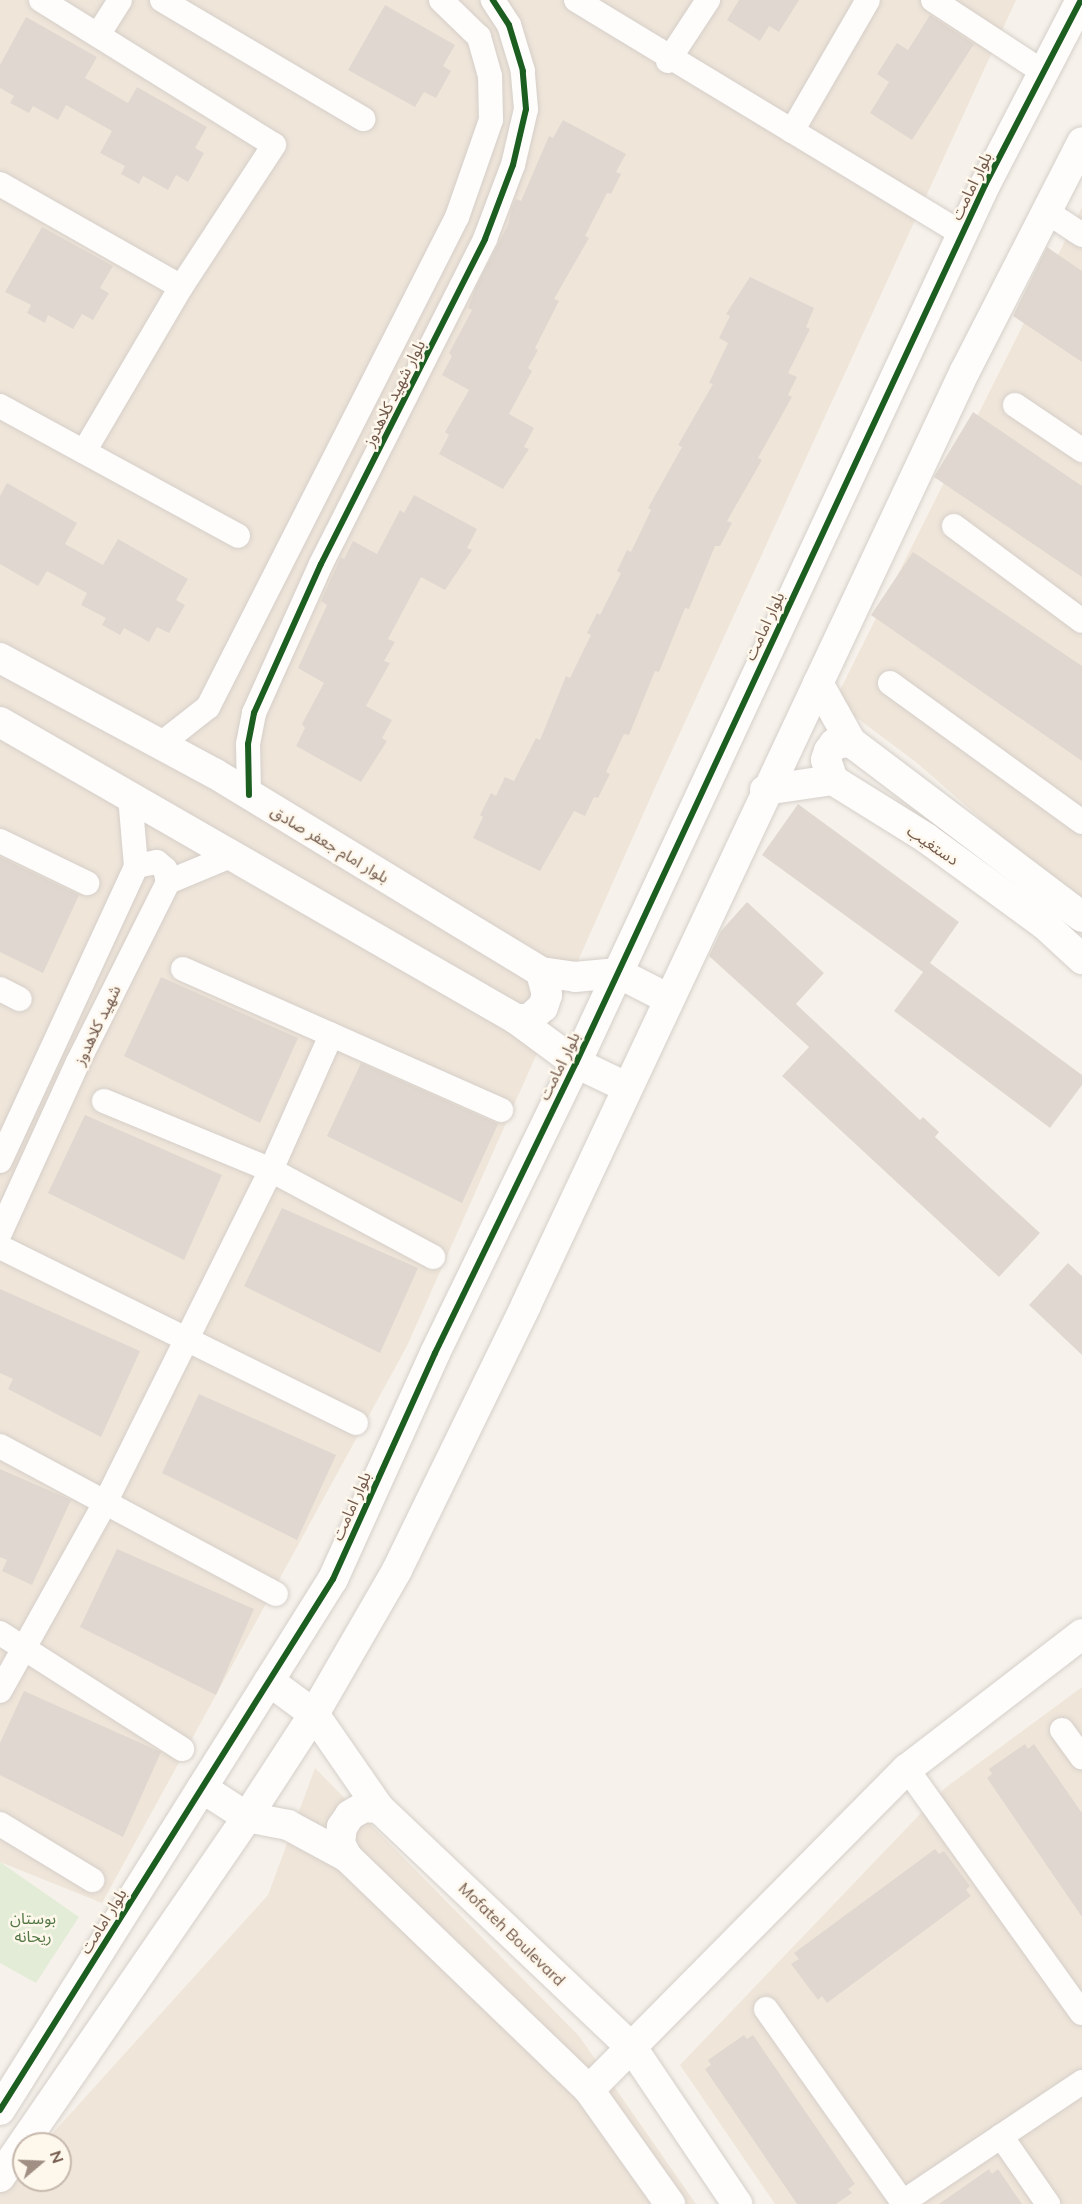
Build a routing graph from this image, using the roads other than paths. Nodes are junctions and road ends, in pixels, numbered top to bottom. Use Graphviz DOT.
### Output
graph roads {
  1 [pos="41,0"];
  2 [pos="120,0"];
  3 [pos="162,0"];
  4 [pos="441,0"];
  5 [pos="493,0"];
  6 [pos="576,0"];
  7 [pos="708,0"];
  8 [pos="868,0"];
  9 [pos="933,0"];
  10 [pos="1081,0"];
  11 [pos="98,35"];
  12 [pos="670,59"];
  13 [pos="1043,72"];
  14 [pos="363,119"];
  15 [pos="792,131"];
  16 [pos="1082,142"];
  17 [pos="0,184"];
  18 [pos="1046,211"];
  19 [pos="962,234"];
  20 [pos="1082,235"];
  21 [pos="181,287"];
  22 [pos="1016,405"];
  23 [pos="0,406"];
  24 [pos="1082,450"];
  25 [pos="84,452"];
  26 [pos="954,526"];
  27 [pos="238,536"];
  28 [pos="1082,621"];
  29 [pos="0,658"];
  30 [pos="818,683"];
  31 [pos="890,683"];
  32 [pos="0,722"];
  33 [pos="851,742"];
  34 [pos="161,744"];
  35 [pos="833,780"];
  36 [pos="765,790"];
  37 [pos="249,795"];
  38 [pos="130,796"];
  39 [pos="1082,822"];
  40 [pos="0,841"];
  41 [pos="233,855"];
  42 [pos="136,866"];
  43 [pos="168,882"];
  44 [pos="87,883"];
  45 [pos="1082,917"];
  46 [pos="1082,959"];
  47 [pos="183,969"];
  48 [pos="541,972"];
  49 [pos="618,973"];
  50 [pos="668,998"];
  51 [pos="516,1019"];
  52 [pos="331,1035"];
  53 [pos="51,1050"];
  54 [pos="78,1062"];
  55 [pos="576,1064"];
  56 [pos="626,1088"];
  57 [pos="104,1101"];
  58 [pos="501,1110"];
  59 [pos="0,1161"];
  60 [pos="271,1170"];
  61 [pos="0,1233"];
  62 [pos="0,1247"];
  63 [pos="433,1257"];
  64 [pos="187,1340"];
  65 [pos="356,1423"];
  66 [pos="0,1446"];
  67 [pos="106,1501"];
  68 [pos="276,1594"];
  69 [pos="0,1633"];
  70 [pos="1082,1634"];
  71 [pos="26,1647"];
  72 [pos="269,1681"];
  73 [pos="0,1691"];
  74 [pos="314,1714"];
  75 [pos="1062,1730"];
  76 [pos="182,1749"];
  77 [pos="1082,1758"];
  78 [pos="907,1769"];
  79 [pos="202,1788"];
  80 [pos="379,1808"];
  81 [pos="247,1817"];
  82 [pos="0,1824"];
  83 [pos="347,1857"];
  84 [pos="92,1880"];
  85 [pos="766,2009"];
  86 [pos="1082,2013"];
  87 [pos="633,2049"];
  88 [pos="1082,2082"];
  89 [pos="589,2090"];
  90 [pos="0,2110"];
  91 [pos="1001,2136"];
  92 [pos="0,2177"];
  93 [pos="904,2203"];
  94 [pos="670,2204"];
  95 [pos="737,2204"];
  96 [pos="1048,2204"];
  1 -- 11 [label="street"];
  2 -- 11 [label="street"];
  3 -- 14 [label="street"];
  4 -- 34 [label="street, بلوار شهید کلاهدوز"];
  5 -- 37 [label="street, بلوار شهید کلاهدوز"];
  6 -- 12 [label="street"];
  7 -- 12 [label="street"];
  8 -- 15 [label="street"];
  9 -- 13 [label="street"];
  10 -- 13 [label="street, بلوار امامت"];
  11 -- 21 [label="street"];
  12 -- 15 [label="street"];
  13 -- 19 [label="street, بلوار امامت"];
  15 -- 19 [label="street"];
  16 -- 18 [label="street"];
  17 -- 21 [label="street"];
  18 -- 20 [label="street"];
  18 -- 30 [label="street"];
  19 -- 49 [label="street, بلوار امامت"];
  21 -- 25 [label="street"];
  22 -- 24 [label="street"];
  23 -- 25 [label="street"];
  25 -- 27 [label="street"];
  26 -- 28 [label="street"];
  29 -- 34 [label="street, بلوار امام جعفر صادق"];
  30 -- 33 [label="street, دستغیب"];
  30 -- 36 [label="street"];
  31 -- 39 [label="street"];
  32 -- 38 [label="street"];
  33 -- 35 [label="street"];
  33 -- 45 [label="street, دستغیب"];
  34 -- 37 [label="street, بلوار امام جعفر صادق"];
  35 -- 36 [label="street"];
  35 -- 46 [label="street, دستغیب"];
  36 -- 50 [label="street"];
  37 -- 48 [label="street, بلوار امام جعفر صادق"];
  38 -- 41 [label="street"];
  38 -- 42 [label="street, شهید کلاهدوز"];
  40 -- 44 [label="street"];
  41 -- 43 [label="street"];
  41 -- 51 [label="street"];
  42 -- 43 [label="street"];
  42 -- 53 [label="street, شهید کلاهدوز"];
  43 -- 54 [label="street, شهید کلاهدوز"];
  47 -- 52 [label="street"];
  48 -- 49 [label="street, بلوار امام جعفر صادق"];
  48 -- 51 [label="street"];
  49 -- 50 [label="street"];
  49 -- 55 [label="street, بلوار امامت"];
  50 -- 56 [label="street"];
  51 -- 55 [label="street"];
  52 -- 58 [label="street"];
  52 -- 60 [label="street"];
  53 -- 54 [label="street"];
  53 -- 59 [label="street, شهید کلاهدوز"];
  54 -- 61 [label="street, شهید کلاهدوز"];
  55 -- 56 [label="street"];
  55 -- 72 [label="street, بلوار امامت"];
  56 -- 74 [label="street"];
  57 -- 60 [label="street"];
  60 -- 63 [label="street"];
  60 -- 64 [label="street"];
  62 -- 64 [label="street"];
  64 -- 65 [label="street"];
  64 -- 67 [label="street"];
  66 -- 67 [label="street"];
  67 -- 68 [label="street"];
  67 -- 71 [label="street"];
  69 -- 71 [label="street"];
  70 -- 78 [label="street"];
  71 -- 73 [label="street"];
  71 -- 76 [label="street"];
  72 -- 74 [label="street, Mofateh Boulevard"];
  72 -- 79 [label="street, بلوار امامت"];
  74 -- 80 [label="street, Mofateh Boulevard"];
  74 -- 81 [label="street"];
  75 -- 77 [label="street"];
  78 -- 86 [label="street"];
  78 -- 87 [label="street"];
  79 -- 81 [label="street"];
  79 -- 90 [label="street, بلوار امامت"];
  80 -- 83 [label="street"];
  80 -- 87 [label="street, Mofateh Boulevard"];
  81 -- 83 [label="street"];
  81 -- 92 [label="street"];
  82 -- 84 [label="street"];
  83 -- 89 [label="street"];
  85 -- 93 [label="street"];
  87 -- 89 [label="street"];
  87 -- 95 [label="street, Mofateh Boulevard"];
  88 -- 91 [label="street"];
  89 -- 94 [label="street"];
  91 -- 93 [label="street"];
  91 -- 96 [label="street"];
}
